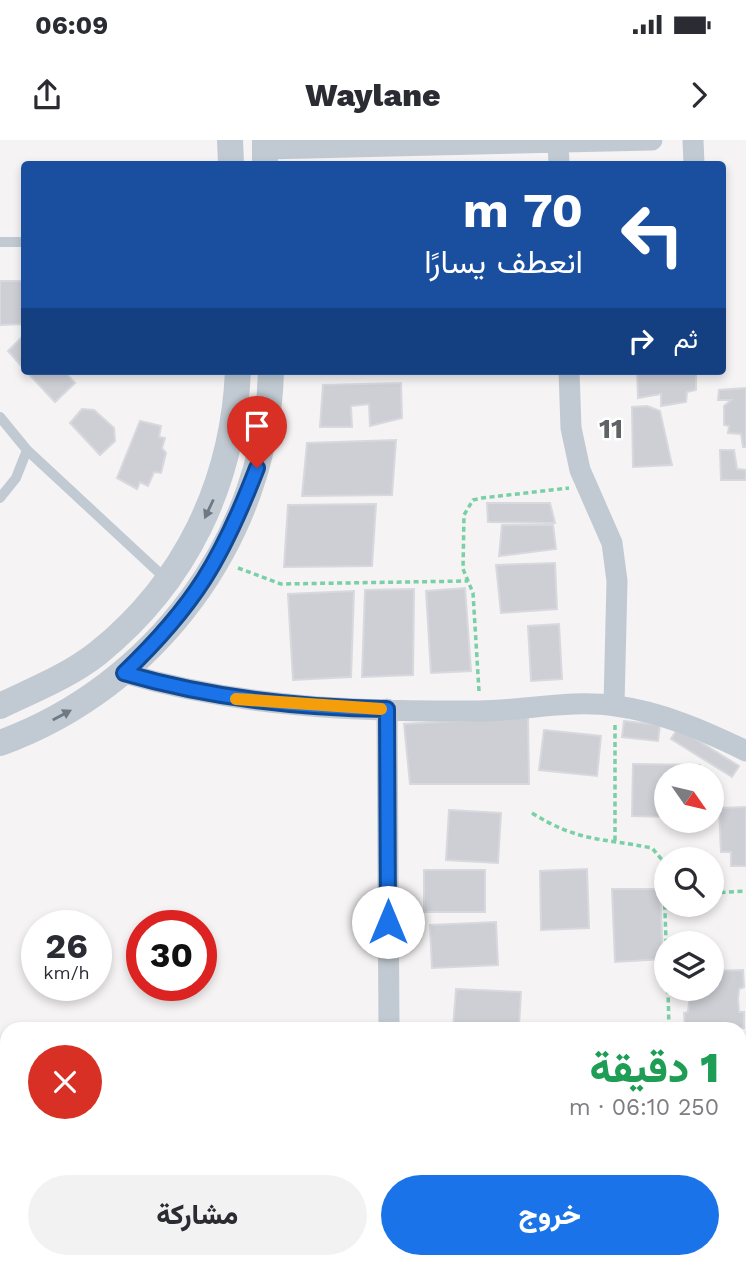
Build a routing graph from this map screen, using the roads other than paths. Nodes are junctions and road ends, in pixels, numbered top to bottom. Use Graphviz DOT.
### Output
graph roads {
  1 [pos="230,140"];
  2 [pos="652,140"];
  3 [pos="693,140"];
  4 [pos="265,151"];
  5 [pos="559,154"];
  6 [pos="231,161"];
  7 [pos="694,161"];
  8 [pos="0,242"];
  9 [pos="21,242"];
  10 [pos="238,375"];
  11 [pos="271,375"];
  12 [pos="569,375"];
  13 [pos="0,417"];
  14 [pos="27,450"];
  15 [pos="0,498"];
  16 [pos="167,580"];
  17 [pos="124,673"];
  18 [pos="614,705"];
  19 [pos="0,706"];
  20 [pos="387,709"];
  21 [pos="0,743"];
  22 [pos="746,751"];
  23 [pos="389,1022"];
  1 -- 6 [label="street"];
  2 -- 5 [label="street"];
  3 -- 7 [label="street"];
  4 -- 5 [label="street"];
  8 -- 9 [label="lane"];
  10 -- 16 [label="street, one-way"];
  11 -- 17 [label="street"];
  12 -- 18 [label="street"];
  13 -- 14 [label="lane"];
  14 -- 15 [label="lane"];
  14 -- 16 [label="lane"];
  16 -- 19 [label="street"];
  17 -- 20 [label="street"];
  21 -- 17 [label="street, one-way"];
  18 -- 20 [label="street"];
  18 -- 22 [label="street"];
  20 -- 23 [label="street"];
}
